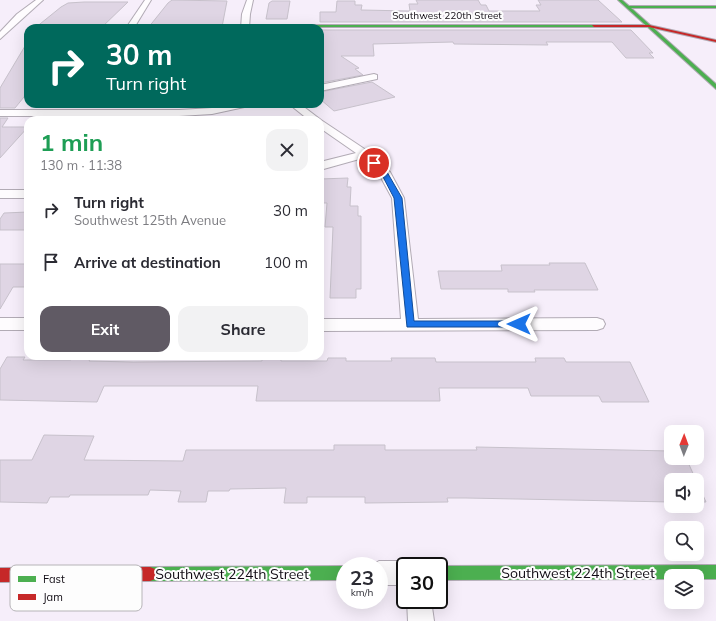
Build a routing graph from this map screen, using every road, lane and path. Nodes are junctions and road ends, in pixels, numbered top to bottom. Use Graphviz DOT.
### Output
graph roads {
  1 [pos="40,0"];
  2 [pos="148,0"];
  3 [pos="250,0"];
  4 [pos="620,0"];
  5 [pos="628,7"];
  6 [pos="716,7"];
  7 [pos="133,24"];
  8 [pos="245,24"];
  9 [pos="649,26"];
  10 [pos="324,27"];
  11 [pos="0,37"];
  12 [pos="716,42"];
  13 [pos="374,77"];
  14 [pos="324,87"];
  15 [pos="716,87"];
  16 [pos="96,108"];
  17 [pos="226,108"];
  18 [pos="300,108"];
  19 [pos="0,113"];
  20 [pos="92,113"];
  21 [pos="310,116"];
  22 [pos="324,126"];
  23 [pos="365,154"];
  24 [pos="324,165"];
  25 [pos="0,194"];
  26 [pos="24,194"];
  27 [pos="0,324"];
  28 [pos="24,324"];
  29 [pos="597,324"];
  30 [pos="324,325"];
  31 [pos="410,325"];
  32 [pos="716,572"];
  33 [pos="336,573"];
  34 [pos="448,573"];
  35 [pos="142,574"];
  36 [pos="0,575"];
  37 [pos="10,575"];
  38 [pos="420,609"];
  39 [pos="421,621"];
  1 -- 11 [label="street"];
  2 -- 7 [label="street"];
  3 -- 8 [label="street"];
  4 -- 5 [label="street"];
  5 -- 6 [label="street"];
  5 -- 9 [label="street"];
  9 -- 10 [label="street, Southwest 220th Street"];
  9 -- 12 [label="street, Southwest 220th Street"];
  9 -- 15 [label="street"];
  13 -- 14 [label="street"];
  16 -- 20 [label="street"];
  17 -- 20 [label="street"];
  18 -- 21 [label="street"];
  19 -- 20 [label="street"];
  22 -- 23 [label="street"];
  23 -- 24 [label="street"];
  23 -- 31 [label="street"];
  25 -- 26 [label="street"];
  27 -- 28 [label="street"];
  29 -- 31 [label="street"];
  30 -- 31 [label="street"];
  32 -- 34 [label="street, Southwest 224th Street"];
  33 -- 35 [label="street, Southwest 224th Street"];
  36 -- 37 [label="street, Southwest 224th Street"];
  38 -- 39 [label="street"];
}
